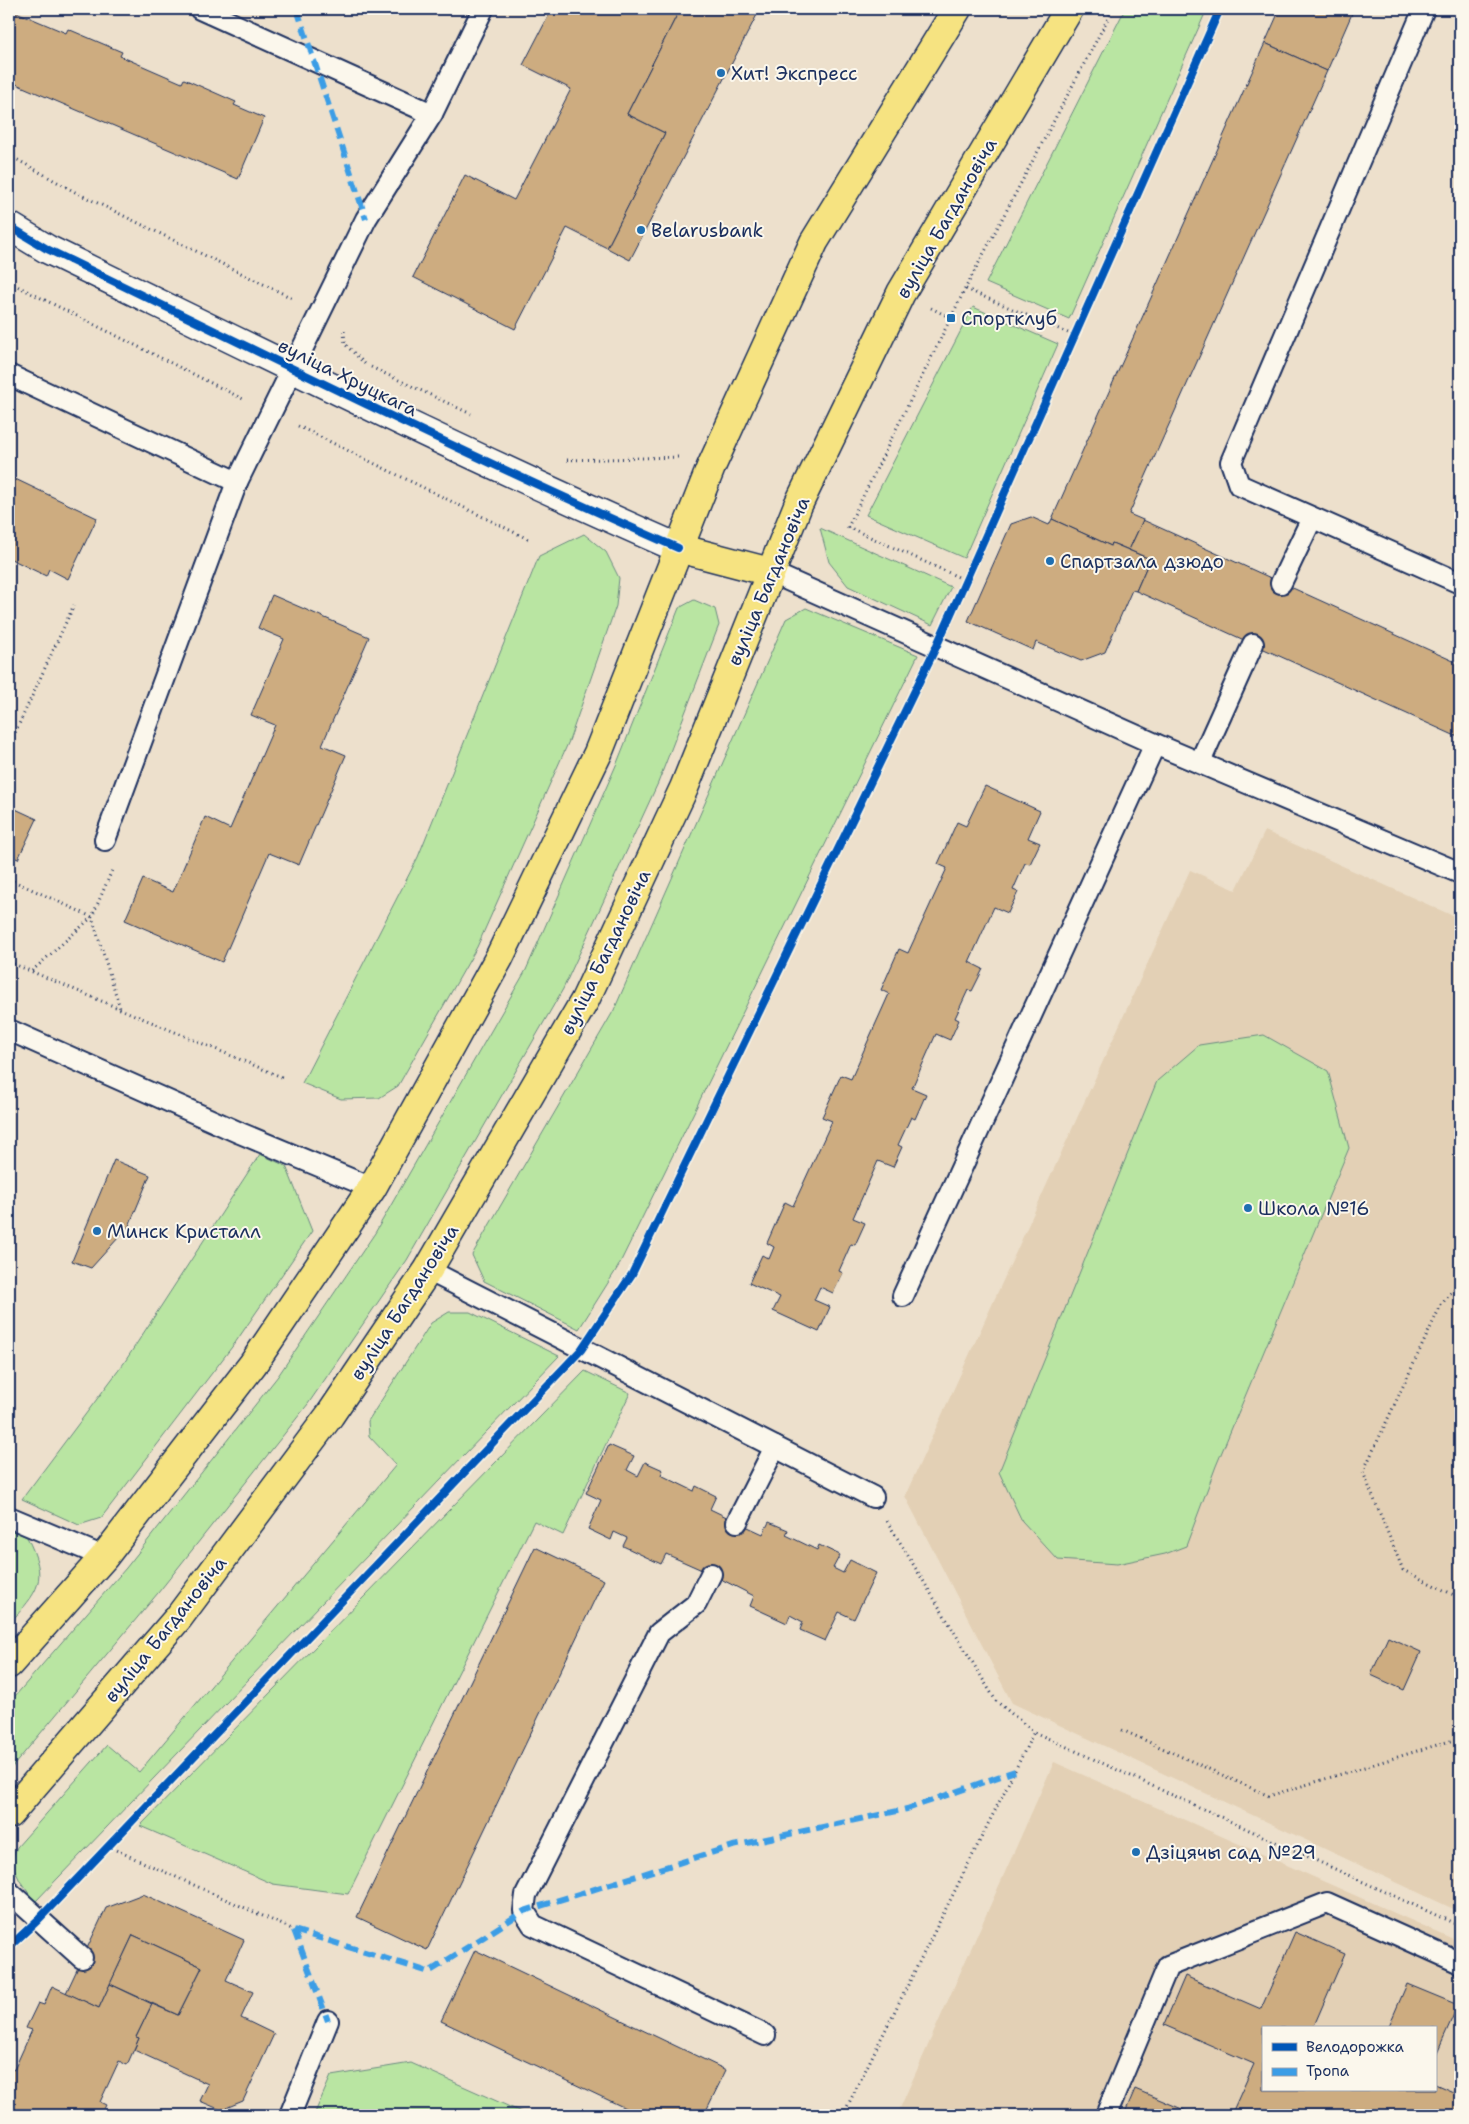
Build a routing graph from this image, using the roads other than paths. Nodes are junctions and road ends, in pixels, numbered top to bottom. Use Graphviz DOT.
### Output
graph roads {
  1 [pos="200,9"];
  2 [pos="483,9"];
  3 [pos="957,9"];
  4 [pos="1068,9"];
  5 [pos="1424,9"];
  6 [pos="432,114"];
  7 [pos="9,226"];
  8 [pos="292,369"];
  9 [pos="9,375"];
  10 [pos="237,482"];
  11 [pos="1312,518"];
  12 [pos="678,548"];
  13 [pos="770,572"];
  14 [pos="1282,583"];
  15 [pos="1460,583"];
  16 [pos="1252,644"];
  17 [pos="1155,744"];
  18 [pos="1200,762"];
  19 [pos="105,840"];
  20 [pos="1460,873"];
  21 [pos="9,1030"];
  22 [pos="372,1188"];
  23 [pos="428,1270"];
  24 [pos="903,1296"];
  25 [pos="775,1447"];
  26 [pos="872,1497"];
  27 [pos="9,1517"];
  28 [pos="737,1522"];
  29 [pos="104,1557"];
  30 [pos="711,1574"];
  31 [pos="9,1664"];
  32 [pos="9,1814"];
  33 [pos="9,1892"];
  34 [pos="82,1958"];
  35 [pos="1460,1962"];
  36 [pos="328,2021"];
  37 [pos="765,2035"];
  38 [pos="290,2115"];
  39 [pos="1106,2115"];
  1 -- 6 [label="lane"];
  2 -- 6 [label="lane"];
  3 -- 12 [label="main road"];
  4 -- 13 [label="main road, вуліца Багдановіча"];
  5 -- 11 [label="lane"];
  6 -- 8 [label="lane"];
  7 -- 8 [label="street, вуліца Хруцкага"];
  8 -- 10 [label="lane"];
  8 -- 12 [label="street, вуліца Хруцкага"];
  9 -- 10 [label="lane"];
  10 -- 19 [label="lane"];
  11 -- 14 [label="lane"];
  11 -- 15 [label="lane"];
  12 -- 13 [label="main road"];
  12 -- 22 [label="main road"];
  13 -- 17 [label="lane"];
  13 -- 23 [label="main road, вуліца Багдановіча"];
  16 -- 18 [label="lane"];
  17 -- 18 [label="lane"];
  17 -- 24 [label="lane"];
  18 -- 20 [label="lane"];
  21 -- 22 [label="lane"];
  22 -- 29 [label="main road"];
  23 -- 25 [label="lane"];
  23 -- 32 [label="main road, вуліца Багдановіча"];
  25 -- 26 [label="lane"];
  25 -- 28 [label="lane"];
  27 -- 29 [label="lane"];
  29 -- 31 [label="main road"];
  30 -- 37 [label="lane"];
  33 -- 34 [label="lane"];
  35 -- 39 [label="lane"];
  36 -- 38 [label="lane"];
}
